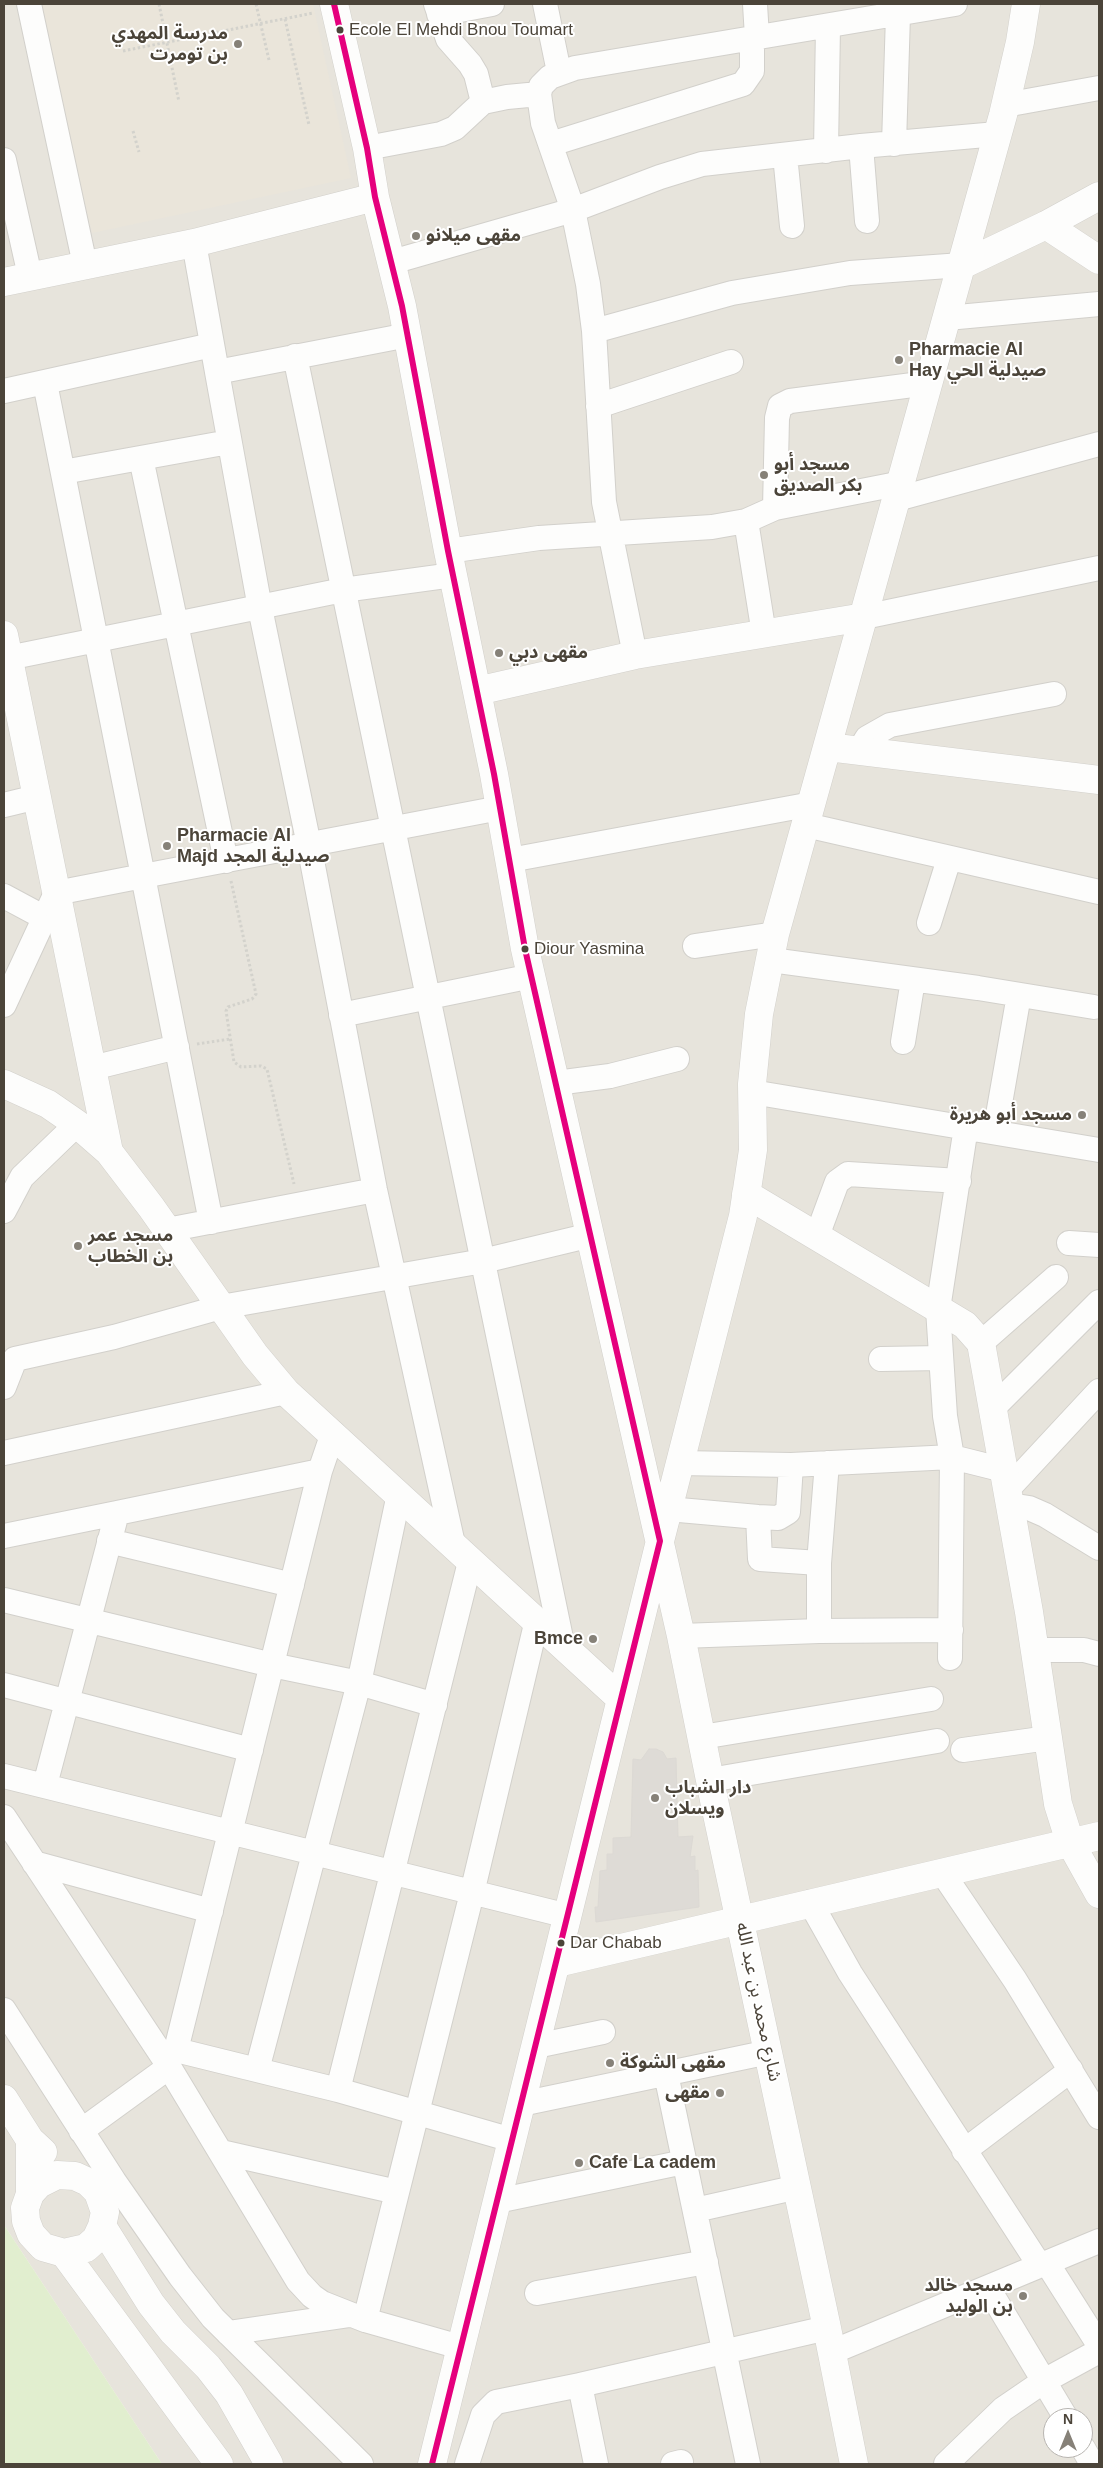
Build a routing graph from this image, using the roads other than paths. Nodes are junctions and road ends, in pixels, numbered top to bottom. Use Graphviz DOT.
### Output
graph roads {
  1 [pos="29,4"];
  2 [pos="492,4"];
  3 [pos="545,4"];
  4 [pos="755,4"];
  5 [pos="955,4"];
  6 [pos="1026,4"];
  7 [pos="335,6"];
  8 [pos="437,9"];
  9 [pos="898,15"];
  10 [pos="828,26"];
  11 [pos="755,37"];
  12 [pos="559,72"];
  13 [pos="1099,88"];
  14 [pos="539,94"];
  15 [pos="483,102"];
  16 [pos="1005,105"];
  17 [pos="997,134"];
  18 [pos="551,144"];
  19 [pos="894,144"];
  20 [pos="861,146"];
  21 [pos="367,148"];
  22 [pos="826,151"];
  23 [pos="785,156"];
  24 [pos="4,160"];
  25 [pos="1099,196"];
  26 [pos="375,197"];
  27 [pos="573,210"];
  28 [pos="867,221"];
  29 [pos="1046,225"];
  30 [pos="792,226"];
  31 [pos="194,243"];
  32 [pos="1096,255"];
  33 [pos="392,262"];
  34 [pos="85,265"];
  35 [pos="962,265"];
  36 [pos="17,279"];
  37 [pos="1099,304"];
  38 [pos="947,318"];
  39 [pos="594,331"];
  40 [pos="408,335"];
  41 [pos="212,344"];
  42 [pos="295,356"];
  43 [pos="731,362"];
  44 [pos="217,372"];
  45 [pos="45,383"];
  46 [pos="928,383"];
  47 [pos="4,391"];
  48 [pos="598,406"];
  49 [pos="229,442"];
  50 [pos="1099,444"];
  51 [pos="141,458"];
  52 [pos="63,472"];
  53 [pos="899,491"];
  54 [pos="775,508"];
  55 [pos="746,521"];
  56 [pos="610,532"];
  57 [pos="451,563"];
  58 [pos="1099,568"];
  59 [pos="343,590"];
  60 [pos="260,608"];
  61 [pos="864,617"];
  62 [pos="176,623"];
  63 [pos="764,634"];
  64 [pos="96,640"];
  65 [pos="6,646"];
  66 [pos="634,655"];
  67 [pos="478,691"];
  68 [pos="1054,694"];
  69 [pos="12,720"];
  70 [pos="828,747"];
  71 [pos="859,751"];
  72 [pos="1099,779"];
  73 [pos="37,797"];
  74 [pos="4,805"];
  75 [pos="500,808"];
  76 [pos="809,815"];
  77 [pos="393,830"];
  78 [pos="309,845"];
  79 [pos="949,859"];
  80 [pos="510,860"];
  81 [pos="226,861"];
  82 [pos="143,876"];
  83 [pos="1099,892"];
  84 [pos="56,893"];
  85 [pos="4,896"];
  86 [pos="44,918"];
  87 [pos="929,923"];
  88 [pos="775,934"];
  89 [pos="695,946"];
  90 [pos="771,960"];
  91 [pos="532,976"];
  92 [pos="913,980"];
  93 [pos="6,995"];
  94 [pos="1019,995"];
  95 [pos="430,998"];
  96 [pos="1094,1007"];
  97 [pos="341,1015"];
  98 [pos="903,1042"];
  99 [pos="176,1047"];
  100 [pos="677,1059"];
  101 [pos="92,1068"];
  102 [pos="556,1083"];
  103 [pos="4,1084"];
  104 [pos="752,1092"];
  105 [pos="77,1124"];
  106 [pos="966,1127"];
  107 [pos="995,1132"];
  108 [pos="1099,1150"];
  109 [pos="109,1152"];
  110 [pos="960,1181"];
  111 [pos="375,1190"];
  112 [pos="746,1194"];
  113 [pos="4,1211"];
  114 [pos="211,1222"];
  115 [pos="167,1230"];
  116 [pos="592,1234"];
  117 [pos="817,1236"];
  118 [pos="1069,1243"];
  119 [pos="1099,1245"];
  120 [pos="483,1261"];
  121 [pos="395,1277"];
  122 [pos="1056,1277"];
  123 [pos="1099,1302"];
  124 [pos="221,1307"];
  125 [pos="938,1309"];
  126 [pos="981,1343"];
  127 [pos="941,1358"];
  128 [pos="881,1359"];
  129 [pos="9,1360"];
  130 [pos="4,1387"];
  131 [pos="1099,1391"];
  132 [pos="286,1392"];
  133 [pos="993,1408"];
  134 [pos="333,1433"];
  135 [pos="4,1453"];
  136 [pos="952,1458"];
  137 [pos="680,1463"];
  138 [pos="828,1463"];
  139 [pos="791,1465"];
  140 [pos="320,1471"];
  141 [pos="1007,1488"];
  142 [pos="398,1494"];
  143 [pos="668,1509"];
  144 [pos="117,1513"];
  145 [pos="758,1517"];
  146 [pos="4,1536"];
  147 [pos="660,1540"];
  148 [pos="110,1541"];
  149 [pos="1099,1548"];
  150 [pos="462,1553"];
  151 [pos="819,1563"];
  152 [pos="292,1586"];
  153 [pos="4,1600"];
  154 [pos="89,1619"];
  155 [pos="537,1620"];
  156 [pos="951,1630"];
  157 [pos="819,1631"];
  158 [pos="681,1636"];
  159 [pos="562,1643"];
  160 [pos="1035,1650"];
  161 [pos="1099,1654"];
  162 [pos="950,1658"];
  163 [pos="272,1665"];
  164 [pos="359,1683"];
  165 [pos="4,1685"];
  166 [pos="621,1699"];
  167 [pos="931,1699"];
  168 [pos="67,1703"];
  169 [pos="435,1705"];
  170 [pos="702,1737"];
  171 [pos="1048,1738"];
  172 [pos="937,1741"];
  173 [pos="251,1750"];
  174 [pos="963,1750"];
  175 [pos="4,1776"];
  176 [pos="710,1780"];
  177 [pos="45,1785"];
  178 [pos="4,1817"];
  179 [pos="231,1831"];
  180 [pos="1099,1836"];
  181 [pos="1070,1842"];
  182 [pos="314,1853"];
  183 [pos="34,1863"];
  184 [pos="393,1872"];
  185 [pos="942,1872"];
  186 [pos="472,1893"];
  187 [pos="1099,1894"];
  188 [pos="810,1902"];
  189 [pos="211,1911"];
  190 [pos="568,1916"];
  191 [pos="740,1921"];
  192 [pos="557,1963"];
  193 [pos="4,2010"];
  194 [pos="602,2032"];
  195 [pos="536,2046"];
  196 [pos="769,2052"];
  197 [pos="169,2058"];
  198 [pos="257,2070"];
  199 [pos="1071,2070"];
  200 [pos="666,2074"];
  201 [pos="338,2090"];
  202 [pos="4,2099"];
  203 [pos="521,2104"];
  204 [pos="417,2112"];
  205 [pos="1099,2117"];
  206 [pos="82,2131"];
  207 [pos="30,2140"];
  208 [pos="512,2140"];
  209 [pos="964,2151"];
  210 [pos="221,2152"];
  211 [pos="684,2162"];
  212 [pos="67,2174"];
  213 [pos="798,2187"];
  214 [pos="397,2192"];
  215 [pos="30,2194"];
  216 [pos="497,2201"];
  217 [pos="695,2210"];
  218 [pos="102,2226"];
  219 [pos="1099,2241"];
  220 [pos="64,2253"];
  221 [pos="706,2262"];
  222 [pos="1043,2265"];
  223 [pos="988,2288"];
  224 [pos="537,2292"];
  225 [pos="358,2317"];
  226 [pos="228,2333"];
  227 [pos="830,2340"];
  228 [pos="1099,2345"];
  229 [pos="460,2348"];
  230 [pos="1099,2351"];
  231 [pos="725,2352"];
  232 [pos="1044,2381"];
  233 [pos="580,2385"];
  234 [pos="1060,2408"];
  235 [pos="219,2464"];
  236 [pos="269,2464"];
  237 [pos="361,2464"];
  238 [pos="432,2464"];
  239 [pos="467,2464"];
  240 [pos="596,2464"];
  241 [pos="748,2464"];
  242 [pos="854,2464"];
  243 [pos="946,2464"];
  1 -- 34 [label="street"];
  2 -- 8 [label="street"];
  3 -- 12 [label="street"];
  4 -- 11 [label="street"];
  5 -- 9 [label="street"];
  6 -- 16 [label="street"];
  7 -- 21 [label="street, شارع محمد بن عبد الله"];
  8 -- 15 [label="street"];
  9 -- 10 [label="street"];
  9 -- 19 [label="street"];
  10 -- 11 [label="street"];
  10 -- 22 [label="street"];
  11 -- 12 [label="street"];
  11 -- 18 [label="street"];
  12 -- 14 [label="street"];
  13 -- 16 [label="street"];
  14 -- 15 [label="street"];
  14 -- 18 [label="street"];
  15 -- 21 [label="street"];
  16 -- 17 [label="street"];
  17 -- 19 [label="street"];
  17 -- 35 [label="street"];
  18 -- 27 [label="street"];
  19 -- 20 [label="street"];
  20 -- 22 [label="street"];
  20 -- 28 [label="street"];
  21 -- 26 [label="street, شارع محمد بن عبد الله"];
  22 -- 23 [label="street"];
  23 -- 27 [label="street"];
  23 -- 30 [label="street"];
  24 -- 36 [label="street"];
  25 -- 29 [label="street"];
  26 -- 31 [label="street"];
  26 -- 33 [label="street, شارع محمد بن عبد الله"];
  27 -- 33 [label="street"];
  27 -- 39 [label="street"];
  29 -- 32 [label="street"];
  29 -- 35 [label="street"];
  31 -- 34 [label="street"];
  31 -- 41 [label="street"];
  33 -- 40 [label="street, شارع محمد بن عبد الله"];
  34 -- 36 [label="street"];
  35 -- 38 [label="street"];
  35 -- 39 [label="street"];
  37 -- 38 [label="street"];
  38 -- 46 [label="street"];
  39 -- 48 [label="street"];
  40 -- 42 [label="street"];
  40 -- 57 [label="street, شارع محمد بن عبد الله"];
  41 -- 44 [label="street"];
  41 -- 45 [label="street"];
  42 -- 44 [label="street"];
  42 -- 59 [label="street"];
  43 -- 48 [label="street"];
  44 -- 49 [label="street"];
  45 -- 47 [label="street"];
  45 -- 52 [label="street"];
  46 -- 53 [label="street"];
  46 -- 54 [label="street"];
  48 -- 56 [label="street"];
  49 -- 51 [label="street"];
  49 -- 60 [label="street"];
  50 -- 53 [label="street"];
  51 -- 52 [label="street"];
  51 -- 62 [label="street"];
  52 -- 64 [label="street"];
  53 -- 54 [label="street"];
  53 -- 61 [label="street"];
  54 -- 55 [label="street"];
  55 -- 56 [label="street"];
  55 -- 63 [label="street"];
  56 -- 57 [label="street"];
  56 -- 66 [label="street"];
  57 -- 59 [label="street"];
  57 -- 67 [label="street, شارع محمد بن عبد الله"];
  58 -- 61 [label="street"];
  59 -- 60 [label="street"];
  59 -- 77 [label="street"];
  60 -- 62 [label="street"];
  60 -- 78 [label="street"];
  61 -- 63 [label="street"];
  61 -- 70 [label="street"];
  62 -- 64 [label="street"];
  62 -- 81 [label="street"];
  63 -- 66 [label="street"];
  64 -- 65 [label="street"];
  64 -- 82 [label="street"];
  65 -- 69 [label="street"];
  66 -- 67 [label="street"];
  67 -- 75 [label="street, شارع محمد بن عبد الله"];
  68 -- 71 [label="street"];
  69 -- 73 [label="street"];
  70 -- 71 [label="street"];
  70 -- 76 [label="street"];
  71 -- 72 [label="street"];
  73 -- 74 [label="street"];
  73 -- 84 [label="street"];
  75 -- 77 [label="street"];
  75 -- 80 [label="street, شارع محمد بن عبد الله"];
  76 -- 79 [label="street"];
  76 -- 80 [label="street"];
  76 -- 88 [label="street"];
  77 -- 78 [label="street"];
  77 -- 95 [label="street"];
  78 -- 81 [label="street"];
  78 -- 97 [label="street"];
  79 -- 83 [label="street"];
  79 -- 87 [label="street"];
  80 -- 91 [label="street, شارع محمد بن عبد الله"];
  81 -- 82 [label="street"];
  82 -- 84 [label="street"];
  82 -- 99 [label="street"];
  84 -- 86 [label="street"];
  84 -- 101 [label="street"];
  85 -- 86 [label="street"];
  86 -- 93 [label="street"];
  88 -- 89 [label="street"];
  88 -- 90 [label="street"];
  90 -- 92 [label="street"];
  90 -- 104 [label="street"];
  91 -- 95 [label="street"];
  91 -- 102 [label="street, شارع محمد بن عبد الله"];
  92 -- 94 [label="street"];
  92 -- 98 [label="street"];
  94 -- 96 [label="street"];
  94 -- 107 [label="street"];
  95 -- 97 [label="street"];
  95 -- 120 [label="street"];
  97 -- 111 [label="street"];
  99 -- 101 [label="street"];
  99 -- 114 [label="street"];
  100 -- 102 [label="street"];
  101 -- 109 [label="street"];
  102 -- 116 [label="street, شارع محمد بن عبد الله"];
  103 -- 105 [label="street"];
  104 -- 106 [label="street"];
  104 -- 112 [label="street"];
  105 -- 109 [label="street"];
  105 -- 113 [label="street"];
  106 -- 107 [label="street"];
  106 -- 110 [label="street"];
  107 -- 108 [label="street"];
  109 -- 115 [label="street"];
  110 -- 117 [label="street"];
  110 -- 125 [label="street"];
  111 -- 114 [label="street"];
  111 -- 121 [label="street"];
  112 -- 117 [label="street"];
  112 -- 137 [label="street"];
  114 -- 115 [label="street"];
  115 -- 124 [label="street"];
  116 -- 120 [label="street"];
  116 -- 147 [label="street, شارع محمد بن عبد الله"];
  117 -- 125 [label="street"];
  118 -- 119 [label="street"];
  120 -- 121 [label="street"];
  120 -- 159 [label="street"];
  121 -- 124 [label="street"];
  121 -- 150 [label="street"];
  122 -- 126 [label="street"];
  123 -- 133 [label="street"];
  124 -- 129 [label="street"];
  124 -- 132 [label="street"];
  125 -- 126 [label="street"];
  125 -- 127 [label="street"];
  126 -- 133 [label="street"];
  127 -- 128 [label="street"];
  127 -- 136 [label="street"];
  129 -- 130 [label="street"];
  131 -- 141 [label="street"];
  132 -- 134 [label="street"];
  132 -- 135 [label="street"];
  133 -- 141 [label="street"];
  134 -- 140 [label="street"];
  134 -- 142 [label="street"];
  136 -- 138 [label="street"];
  136 -- 141 [label="street"];
  136 -- 156 [label="street"];
  137 -- 139 [label="street"];
  137 -- 143 [label="street"];
  138 -- 139 [label="street"];
  138 -- 151 [label="street"];
  139 -- 145 [label="street"];
  140 -- 144 [label="street"];
  140 -- 152 [label="street"];
  141 -- 149 [label="street"];
  141 -- 160 [label="street"];
  142 -- 150 [label="street"];
  142 -- 164 [label="street"];
  143 -- 145 [label="street"];
  143 -- 147 [label="street"];
  144 -- 146 [label="street"];
  144 -- 148 [label="street"];
  145 -- 151 [label="street"];
  147 -- 158 [label="street, شارع محمد بن عبد الله"];
  147 -- 166 [label="street"];
  148 -- 152 [label="street"];
  148 -- 154 [label="street"];
  150 -- 155 [label="street"];
  150 -- 169 [label="street"];
  151 -- 157 [label="street"];
  152 -- 163 [label="street"];
  153 -- 154 [label="street"];
  154 -- 163 [label="street"];
  154 -- 168 [label="street"];
  155 -- 159 [label="street"];
  155 -- 186 [label="street"];
  156 -- 157 [label="street"];
  156 -- 162 [label="street"];
  157 -- 158 [label="street"];
  158 -- 170 [label="street, شارع محمد بن عبد الله"];
  159 -- 166 [label="street"];
  160 -- 161 [label="street"];
  160 -- 171 [label="street"];
  163 -- 164 [label="street"];
  163 -- 173 [label="street"];
  164 -- 169 [label="street"];
  164 -- 182 [label="street"];
  165 -- 168 [label="street"];
  166 -- 190 [label="street"];
  167 -- 170 [label="street"];
  168 -- 173 [label="street"];
  168 -- 177 [label="street"];
  169 -- 184 [label="street"];
  170 -- 176 [label="street, شارع محمد بن عبد الله"];
  171 -- 174 [label="street"];
  171 -- 181 [label="street"];
  172 -- 176 [label="street"];
  173 -- 179 [label="street"];
  175 -- 177 [label="street"];
  176 -- 191 [label="street, شارع محمد بن عبد الله"];
  177 -- 179 [label="street"];
  178 -- 183 [label="street"];
  179 -- 182 [label="street"];
  179 -- 189 [label="street"];
  180 -- 181 [label="street"];
  181 -- 185 [label="street"];
  181 -- 187 [label="street"];
  182 -- 184 [label="street"];
  182 -- 198 [label="street"];
  183 -- 189 [label="street"];
  183 -- 197 [label="street"];
  184 -- 186 [label="street"];
  184 -- 201 [label="street"];
  185 -- 188 [label="street"];
  185 -- 199 [label="street"];
  186 -- 190 [label="street"];
  186 -- 204 [label="street"];
  188 -- 191 [label="street"];
  188 -- 209 [label="street"];
  189 -- 197 [label="street"];
  190 -- 192 [label="street"];
  191 -- 192 [label="street"];
  191 -- 196 [label="street, شارع محمد بن عبد الله"];
  192 -- 195 [label="street"];
  193 -- 206 [label="street"];
  194 -- 195 [label="street"];
  195 -- 203 [label="street"];
  196 -- 200 [label="street"];
  196 -- 213 [label="street, شارع محمد بن عبد الله"];
  197 -- 198 [label="street"];
  197 -- 206 [label="street"];
  197 -- 210 [label="street"];
  198 -- 201 [label="street"];
  199 -- 205 [label="street"];
  199 -- 209 [label="street"];
  200 -- 203 [label="street"];
  200 -- 211 [label="street"];
  201 -- 204 [label="street"];
  202 -- 207 [label="street"];
  203 -- 208 [label="street"];
  204 -- 208 [label="street"];
  204 -- 214 [label="street"];
  206 -- 226 [label="street"];
  207 -- 212 [label="street"];
  207 -- 215 [label="street"];
  208 -- 216 [label="street"];
  209 -- 222 [label="street"];
  210 -- 214 [label="street"];
  210 -- 225 [label="street"];
  211 -- 216 [label="street"];
  211 -- 217 [label="street"];
  212 -- 215 [label="street"];
  212 -- 218 [label="street"];
  213 -- 217 [label="street"];
  213 -- 227 [label="street, شارع محمد بن عبد الله"];
  214 -- 225 [label="street"];
  215 -- 220 [label="street"];
  216 -- 229 [label="street"];
  217 -- 221 [label="street"];
  218 -- 220 [label="street"];
  218 -- 236 [label="street"];
  219 -- 222 [label="street"];
  220 -- 235 [label="street"];
  221 -- 224 [label="street"];
  221 -- 231 [label="street"];
  222 -- 223 [label="street"];
  222 -- 228 [label="street"];
  223 -- 227 [label="street"];
  223 -- 232 [label="street"];
  225 -- 226 [label="street"];
  225 -- 229 [label="street"];
  226 -- 237 [label="street"];
  227 -- 231 [label="street"];
  227 -- 242 [label="street, شارع محمد بن عبد الله"];
  229 -- 238 [label="street"];
  230 -- 232 [label="street"];
  231 -- 233 [label="street"];
  231 -- 241 [label="street"];
  232 -- 234 [label="street"];
  232 -- 243 [label="street"];
  233 -- 239 [label="street"];
  233 -- 240 [label="street"];
}
